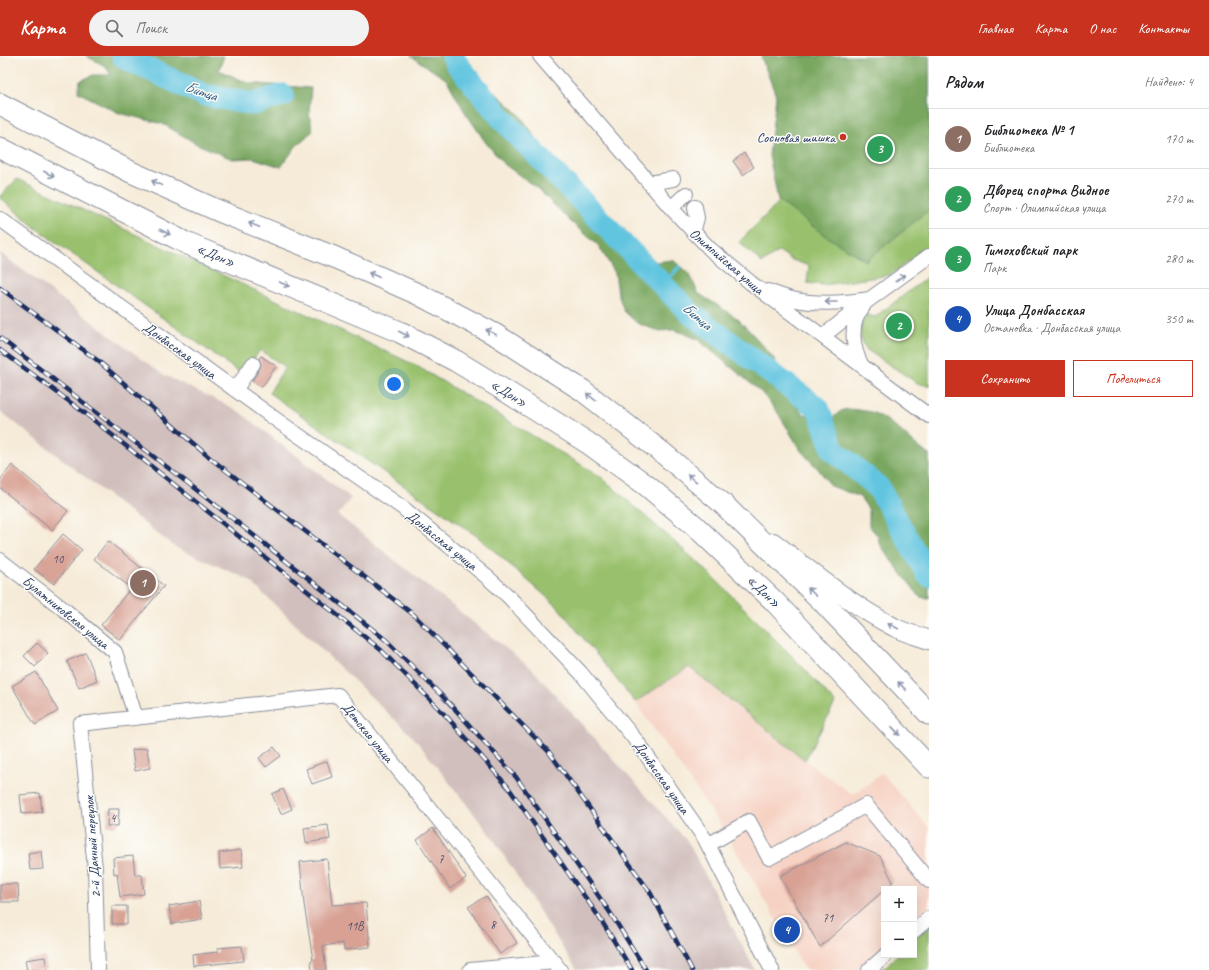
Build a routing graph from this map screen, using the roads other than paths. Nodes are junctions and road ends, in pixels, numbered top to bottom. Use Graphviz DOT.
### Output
graph roads {
  1 [pos="540,56"];
  2 [pos="0,104"];
  3 [pos="7,152"];
  4 [pos="672,179"];
  5 [pos="649,183"];
  6 [pos="686,194"];
  7 [pos="695,207"];
  8 [pos="670,208"];
  9 [pos="0,219"];
  10 [pos="692,232"];
  11 [pos="929,256"];
  12 [pos="757,288"];
  13 [pos="870,299"];
  14 [pos="823,336"];
  15 [pos="253,364"];
  16 [pos="862,366"];
  17 [pos="235,390"];
  18 [pos="929,416"];
  19 [pos="722,503"];
  20 [pos="0,560"];
  21 [pos="929,640"];
  22 [pos="929,714"];
  23 [pos="136,718"];
  24 [pos="80,724"];
  25 [pos="929,767"];
  26 [pos="708,845"];
  27 [pos="929,881"];
  28 [pos="929,918"];
  29 [pos="917,928"];
  30 [pos="883,958"];
  31 [pos="558,966"];
  32 [pos="98,970"];
  33 [pos="470,970"];
  34 [pos="772,970"];
  35 [pos="869,970"];
  1 -- 5 [label="street, Олимпийская улица"];
  19 -- 2 [label="highway, one-way"];
  3 -- 25 [label="highway, «Дон», one-way"];
  4 -- 5 [label="street"];
  5 -- 8 [label="street, Олимпийская улица"];
  6 -- 8 [label="street"];
  7 -- 10 [label="street"];
  8 -- 10 [label="street, Олимпийская улица"];
  9 -- 17 [label="street, Донбасская улица"];
  10 -- 12 [label="street, Олимпийская улица"];
  13 -- 11 [label="street, one-way"];
  13 -- 12 [label="street, one-way"];
  12 -- 14 [label="street, Олимпийская улица"];
  13 -- 14 [label="street"];
  13 -- 16 [label="street"];
  14 -- 16 [label="street, Олимпийская улица"];
  15 -- 17 [label="street"];
  16 -- 18 [label="street, Олимпийская улица"];
  17 -- 26 [label="street, Донбасская улица"];
  21 -- 19 [label="main road, one-way"];
  22 -- 19 [label="highway, one-way"];
  20 -- 23 [label="street, Булатниковская улица"];
  23 -- 24 [label="street, Детская улица"];
  23 -- 31 [label="street, Детская улица"];
  24 -- 32 [label="street, 2-й Дачный переулок"];
  26 -- 27 [label="street"];
  26 -- 34 [label="street, Донбасская улица"];
  28 -- 29 [label="street"];
  30 -- 35 [label="street"];
  31 -- 33 [label="street"];
}
